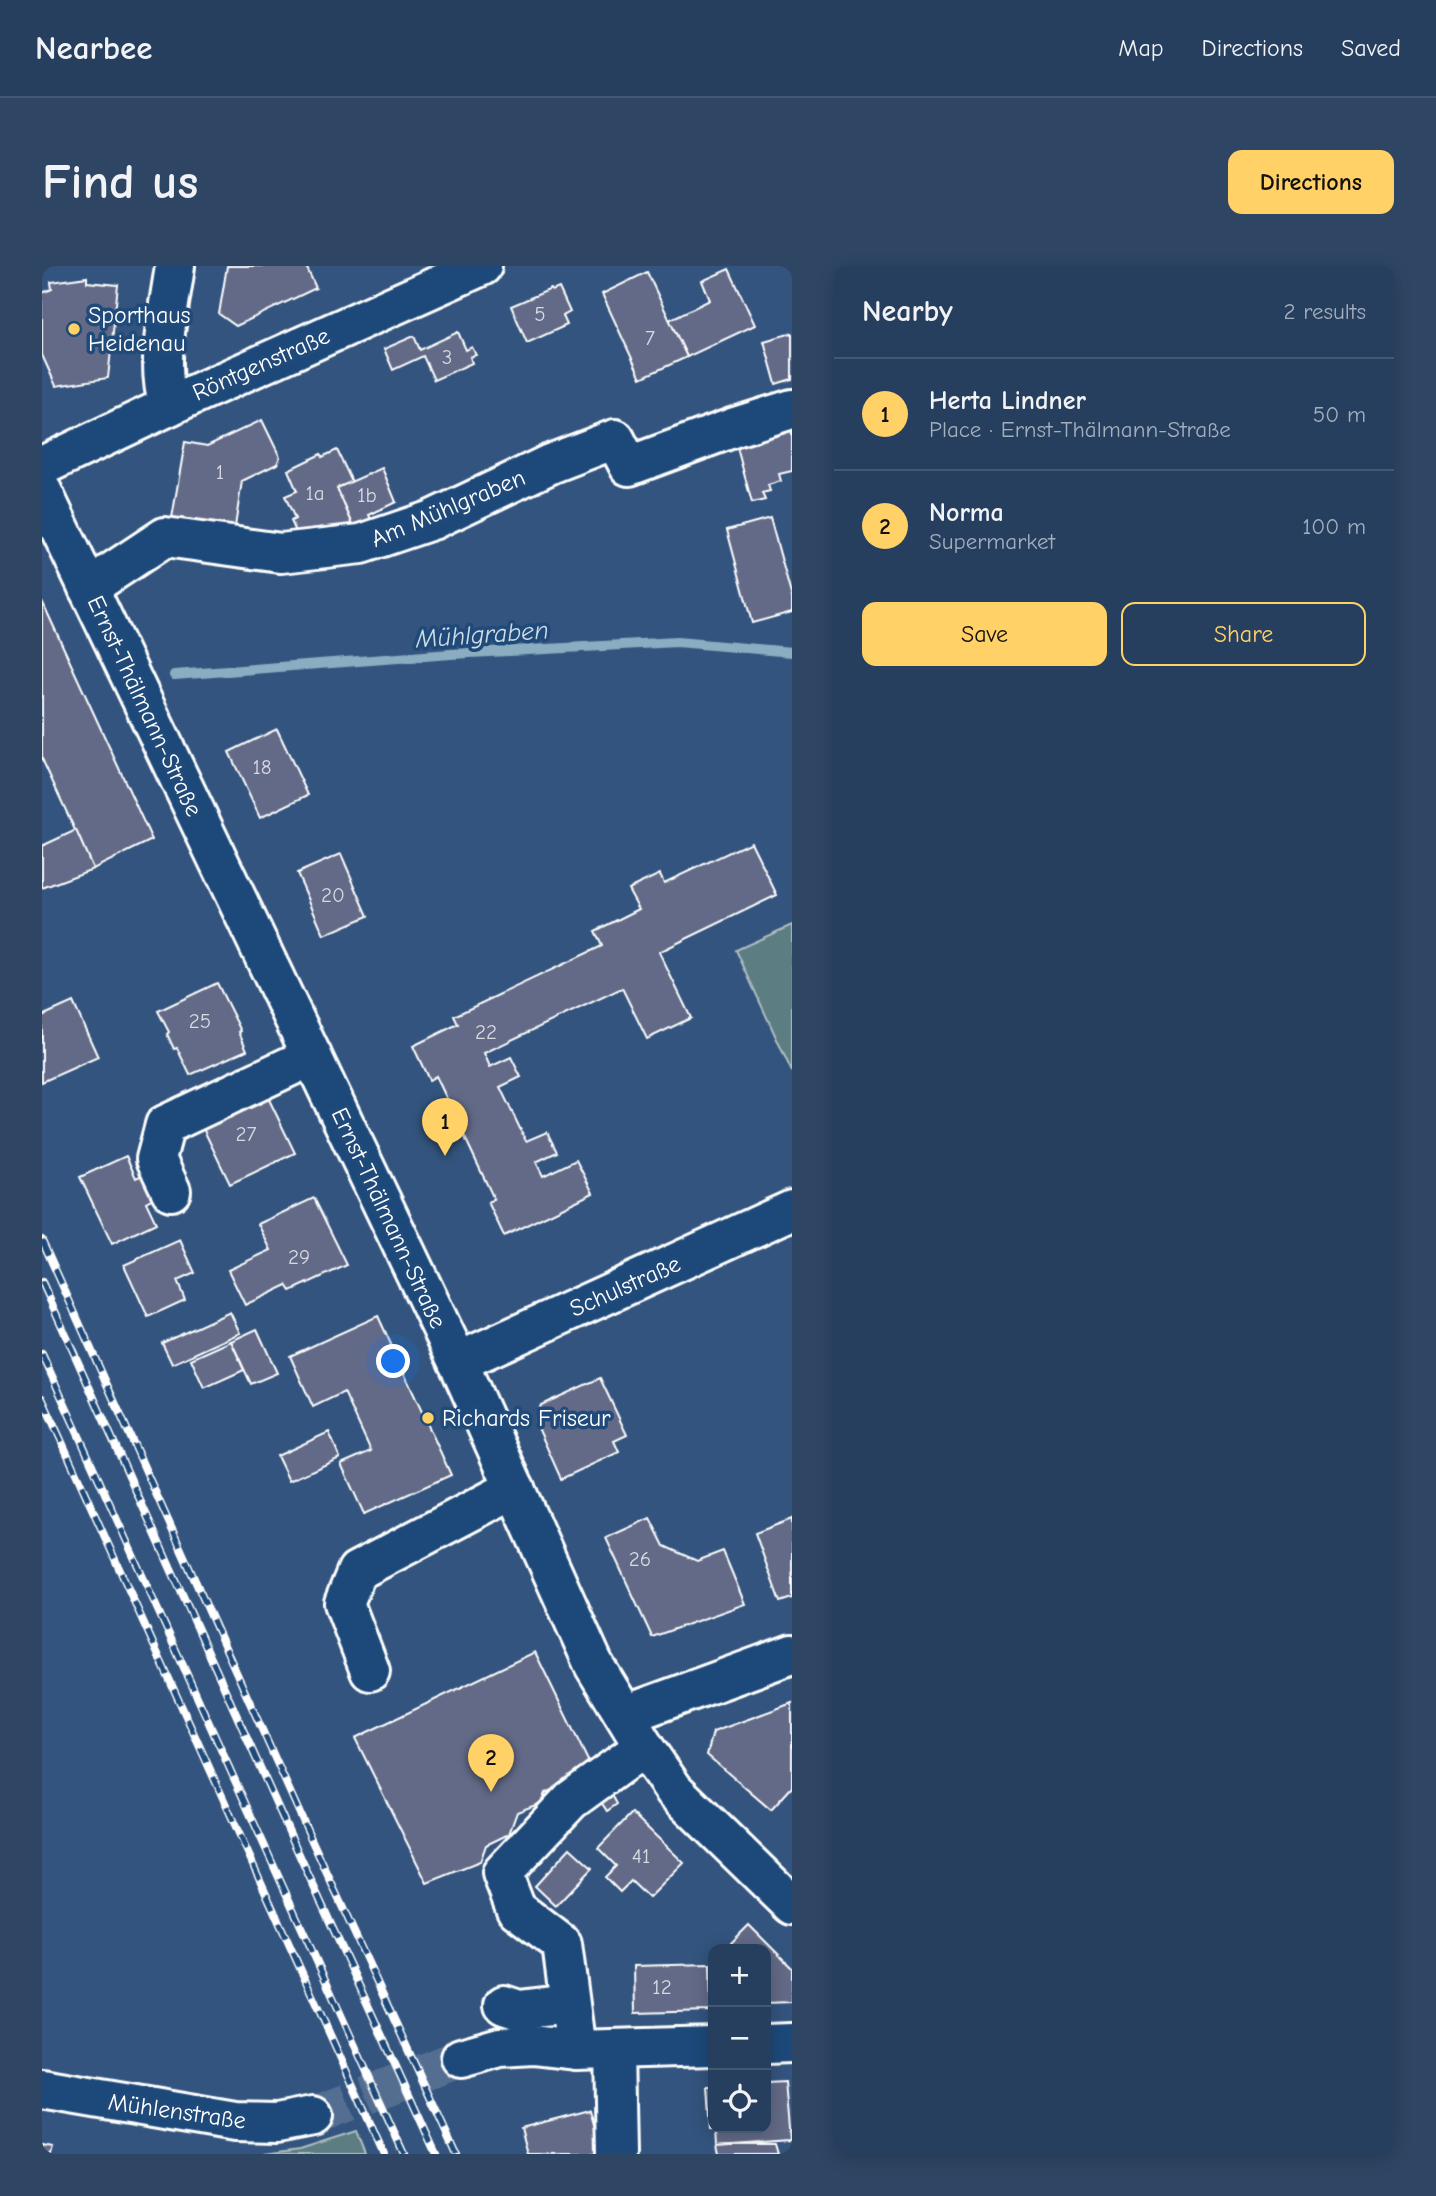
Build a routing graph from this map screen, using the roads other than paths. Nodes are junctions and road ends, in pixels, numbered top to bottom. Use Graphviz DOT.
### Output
graph roads {
  1 [pos="175,266"];
  2 [pos="482,266"];
  3 [pos="169,406"];
  4 [pos="792,409"];
  5 [pos="42,466"];
  6 [pos="42,491"];
  7 [pos="88,588"];
  8 [pos="312,1056"];
  9 [pos="171,1191"];
  10 [pos="792,1210"];
  11 [pos="458,1362"];
  12 [pos="515,1488"];
  13 [pos="792,1654"];
  14 [pos="370,1671"];
  15 [pos="635,1731"];
  16 [pos="792,1905"];
  17 [pos="569,2004"];
  18 [pos="504,2005"];
  19 [pos="792,2043"];
  20 [pos="771,2044"];
  21 [pos="708,2046"];
  22 [pos="614,2049"];
  23 [pos="576,2050"];
  24 [pos="461,2058"];
  25 [pos="42,2089"];
  26 [pos="313,2116"];
  27 [pos="616,2154"];
  1 -- 3 [label="street"];
  2 -- 3 [label="street, Röntgenstraße"];
  3 -- 5 [label="street, Röntgenstraße"];
  4 -- 7 [label="street, Am Mühlgraben"];
  6 -- 7 [label="street, Ernst-Thälmann-Straße"];
  7 -- 8 [label="street, Ernst-Thälmann-Straße"];
  8 -- 9 [label="street"];
  8 -- 11 [label="street, Ernst-Thälmann-Straße"];
  10 -- 11 [label="street, Schulstraße"];
  11 -- 12 [label="street, Ernst-Thälmann-Straße"];
  12 -- 14 [label="street"];
  12 -- 15 [label="street, Ernst-Thälmann-Straße"];
  13 -- 15 [label="street"];
  15 -- 16 [label="street, Ernst-Thälmann-Straße"];
  15 -- 17 [label="street"];
  17 -- 18 [label="street"];
  17 -- 23 [label="street"];
  19 -- 20 [label="street"];
  21 -- 22 [label="street"];
  22 -- 23 [label="street"];
  22 -- 27 [label="street"];
  23 -- 24 [label="street"];
  25 -- 26 [label="street, Mühlenstraße"];
}
